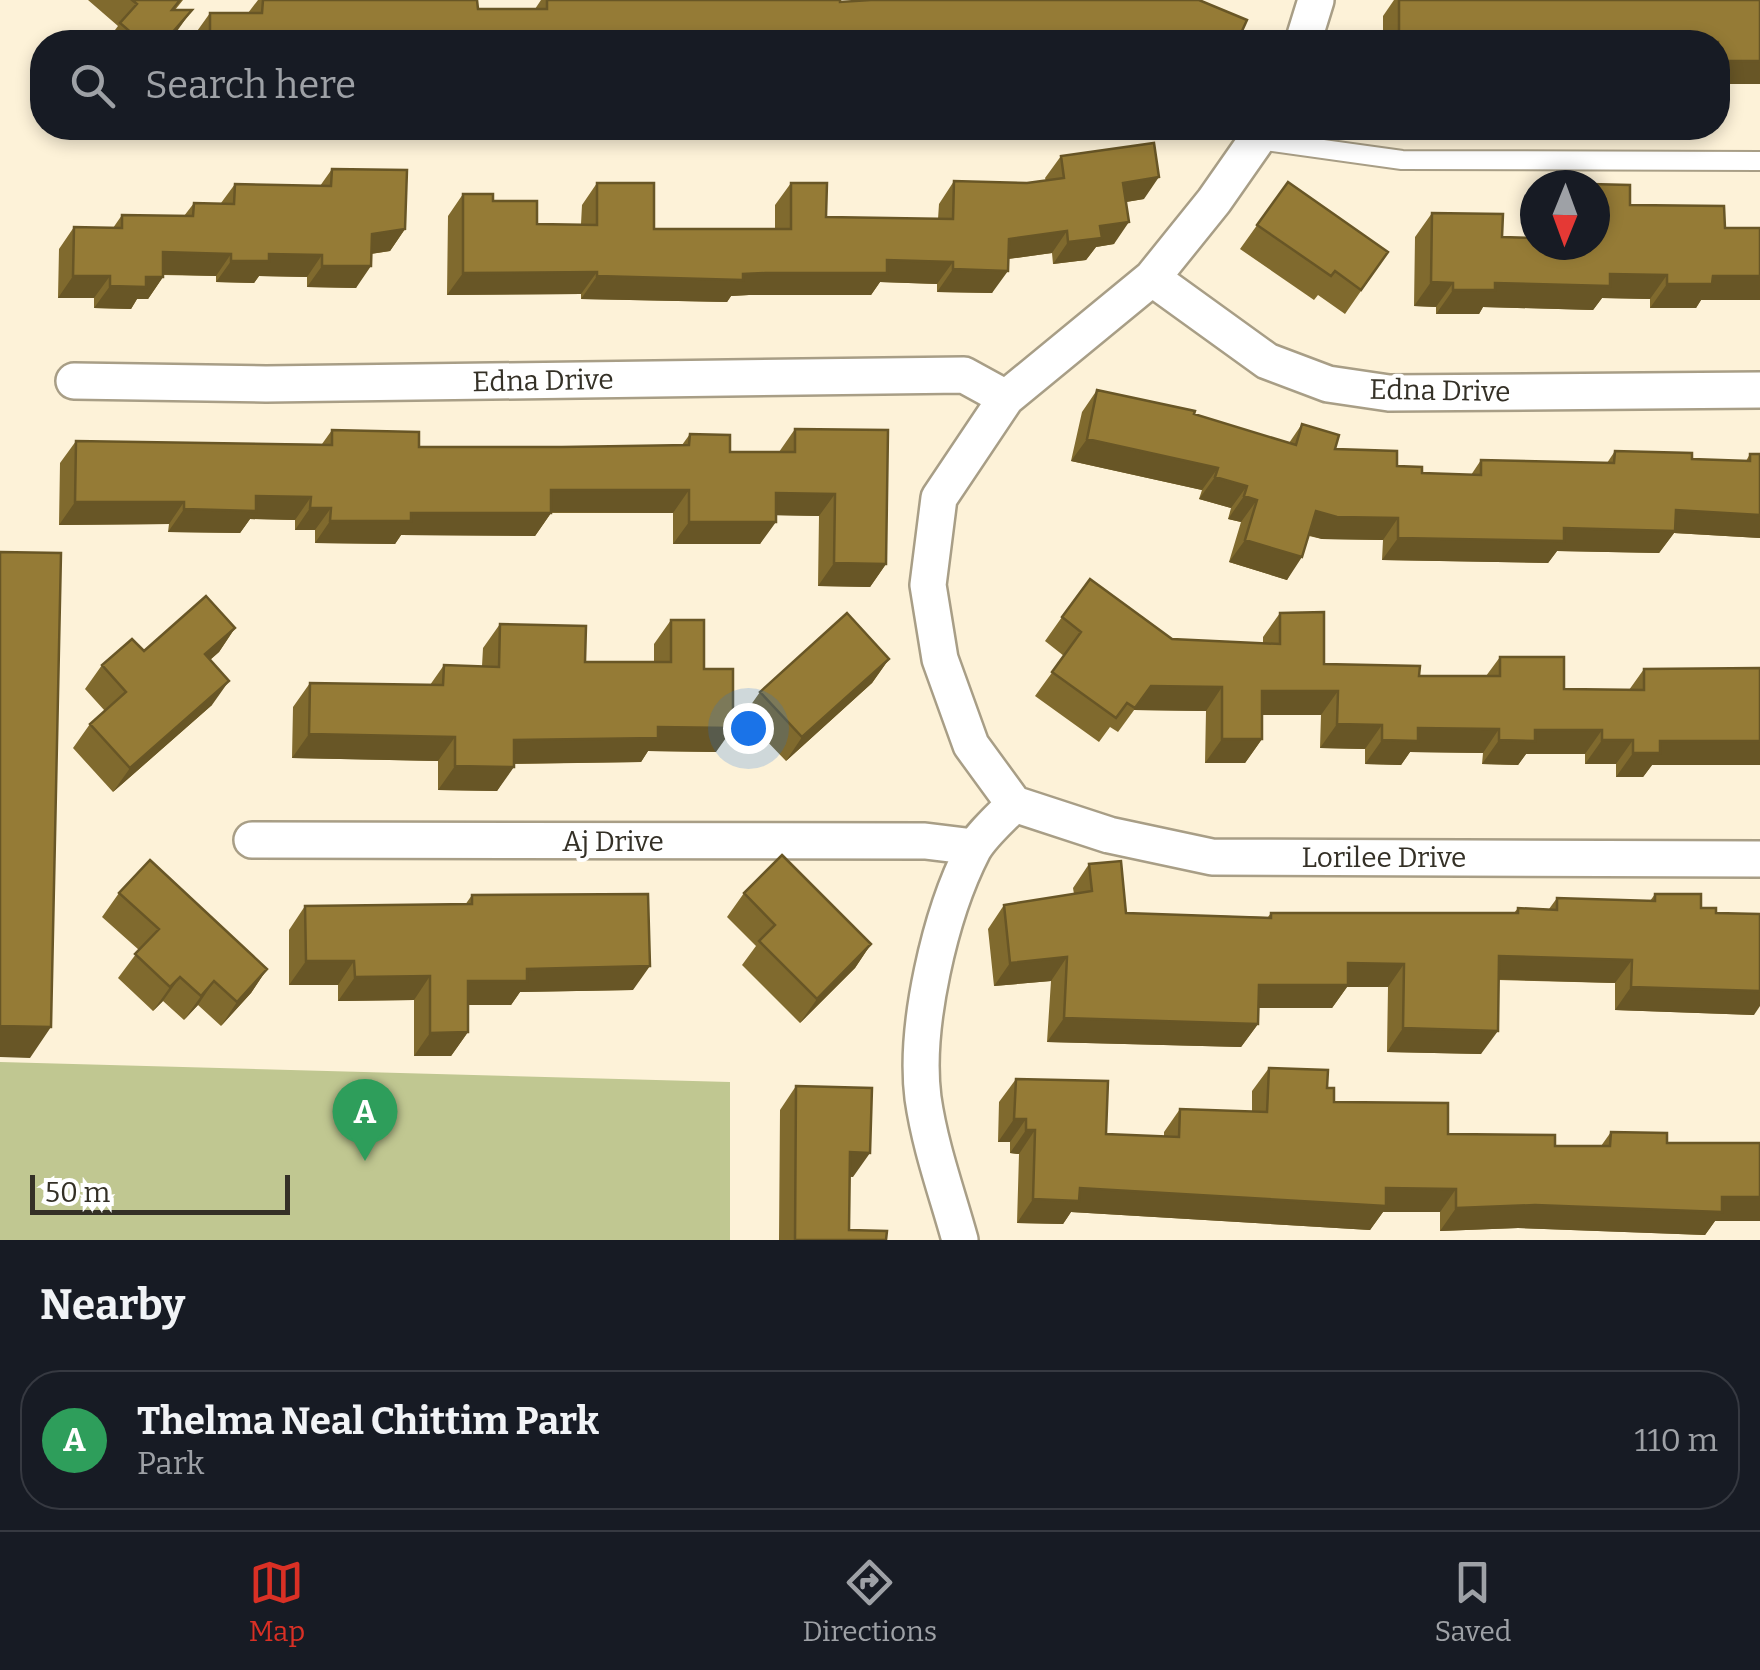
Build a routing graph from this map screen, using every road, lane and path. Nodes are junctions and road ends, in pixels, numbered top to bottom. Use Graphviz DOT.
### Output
graph roads {
  1 [pos="1316,0"];
  2 [pos="1307,30"];
  3 [pos="1257,140"];
  4 [pos="1294,140"];
  5 [pos="1760,161"];
  6 [pos="1152,278"];
  7 [pos="74,380"];
  8 [pos="1760,390"];
  9 [pos="1006,398"];
  10 [pos="1014,804"];
  11 [pos="252,840"];
  12 [pos="974,847"];
  13 [pos="1760,859"];
  14 [pos="960,1240"];
  1 -- 2 [label="street"];
  3 -- 6 [label="street"];
  4 -- 5 [label="lane"];
  6 -- 8 [label="street, Edna Drive"];
  6 -- 9 [label="street"];
  7 -- 9 [label="street, Edna Drive"];
  9 -- 10 [label="street"];
  10 -- 12 [label="street"];
  10 -- 13 [label="street, Lorilee Drive"];
  11 -- 12 [label="street, Aj Drive"];
  12 -- 14 [label="street"];
}
